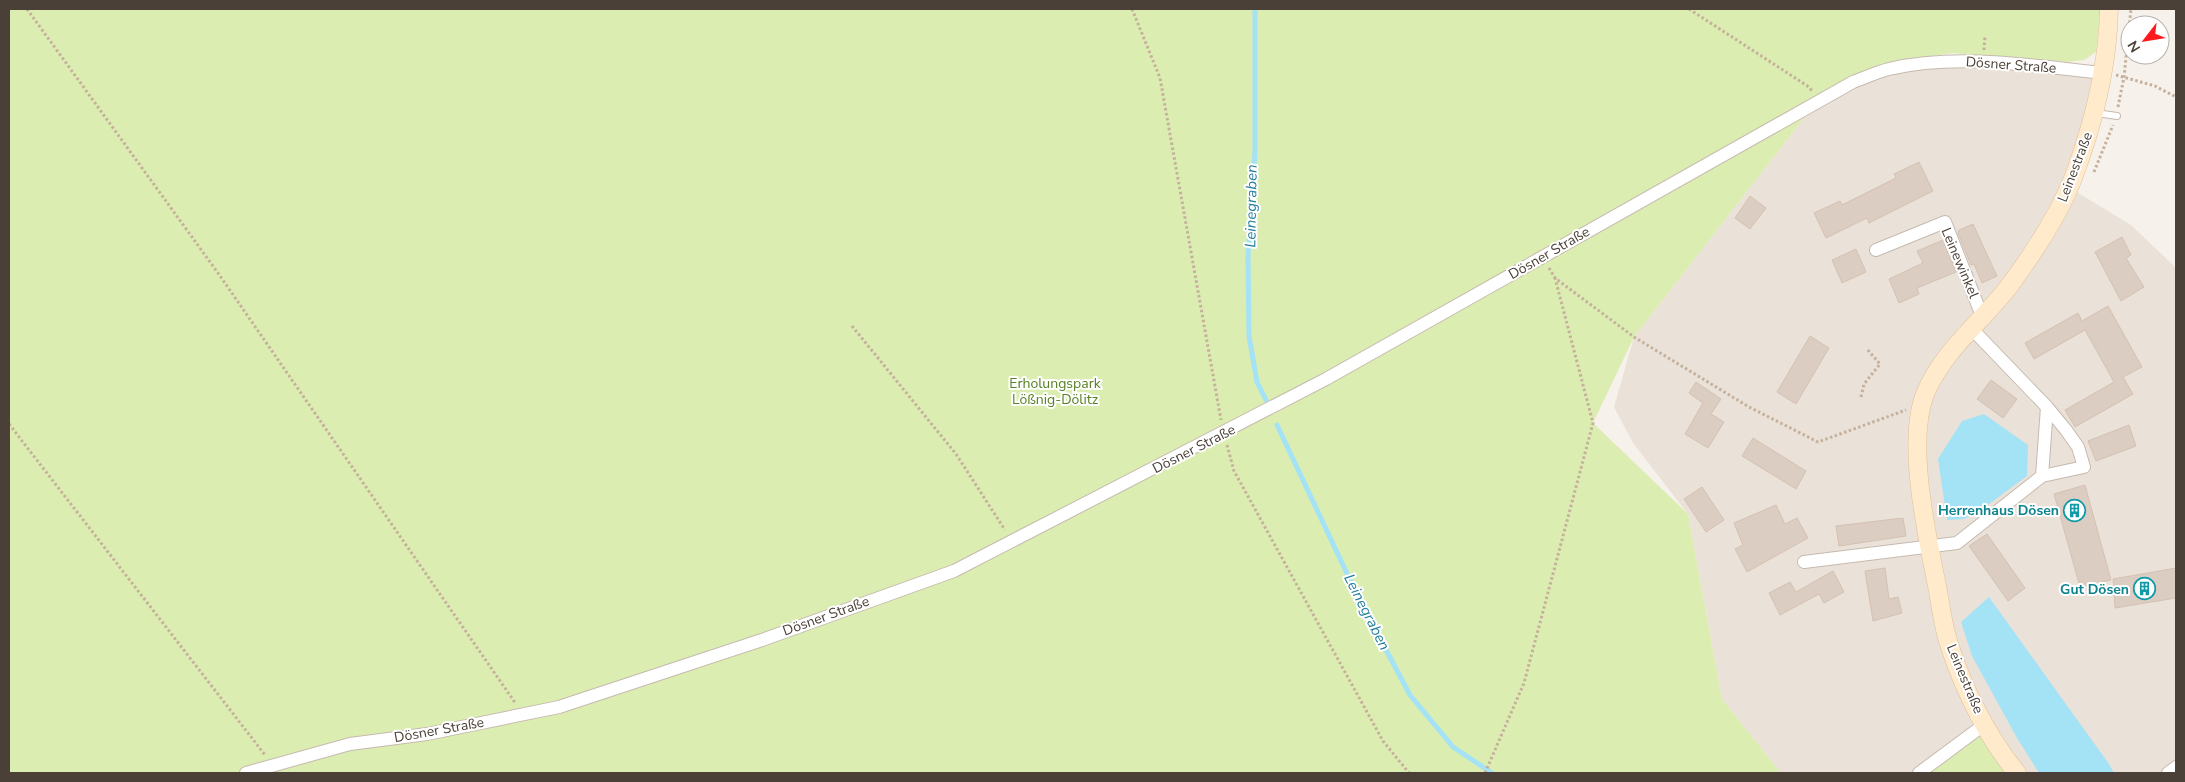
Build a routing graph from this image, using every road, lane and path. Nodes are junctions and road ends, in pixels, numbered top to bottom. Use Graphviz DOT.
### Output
graph roads {
  1 [pos="27,9"];
  2 [pos="1132,9"];
  3 [pos="1689,9"];
  4 [pos="2109,9"];
  5 [pos="2130,9"];
  6 [pos="2104,73"];
  7 [pos="2176,97"];
  8 [pos="1818,100"];
  9 [pos="2095,112"];
  10 [pos="2117,116"];
  11 [pos="1876,250"];
  12 [pos="1542,257"];
  13 [pos="1555,278"];
  14 [pos="1976,322"];
  15 [pos="852,326"];
  16 [pos="1867,349"];
  17 [pos="1861,397"];
  18 [pos="2048,407"];
  19 [pos="1921,408"];
  20 [pos="9,424"];
  21 [pos="1224,434"];
  22 [pos="2042,476"];
  23 [pos="1012,541"];
  24 [pos="1929,547"];
  25 [pos="1804,562"];
  26 [pos="524,714"];
  27 [pos="1985,724"];
  28 [pos="273,765"];
  29 [pos="2176,767"];
  30 [pos="246,773"];
  31 [pos="1409,773"];
  32 [pos="1485,773"];
  33 [pos="1919,773"];
  34 [pos="2016,773"];
  35 [pos="2168,773"];
  1 -- 26 [label="path"];
  2 -- 21 [label="path"];
  3 -- 8 [label="path"];
  4 -- 6 [label="main road, Leinestraße"];
  5 -- 7 [label="path"];
  6 -- 8 [label="street, Dösner Straße"];
  6 -- 9 [label="main road, Leinestraße"];
  8 -- 12 [label="street, Dösner Straße"];
  9 -- 10 [label="lane"];
  9 -- 14 [label="main road, Leinestraße"];
  11 -- 14 [label="street, Leinewinkel"];
  12 -- 13 [label="path"];
  12 -- 21 [label="street, Dösner Straße"];
  13 -- 19 [label="path"];
  13 -- 32 [label="path"];
  14 -- 18 [label="street"];
  14 -- 19 [label="main road, Leinestraße"];
  15 -- 23 [label="path"];
  16 -- 17 [label="path"];
  18 -- 22 [label="street"];
  18 -- 22 [label="street"];
  19 -- 24 [label="main road, Leinestraße"];
  20 -- 28 [label="path"];
  21 -- 23 [label="street, Dösner Straße"];
  21 -- 31 [label="path"];
  22 -- 24 [label="street"];
  23 -- 26 [label="street, Dösner Straße"];
  24 -- 25 [label="street"];
  24 -- 27 [label="main road, Leinestraße"];
  26 -- 28 [label="street, Dösner Straße"];
  27 -- 33 [label="street"];
  27 -- 34 [label="main road, Leinestraße"];
  28 -- 30 [label="street, Dösner Straße"];
  29 -- 35 [label="street"];
}
